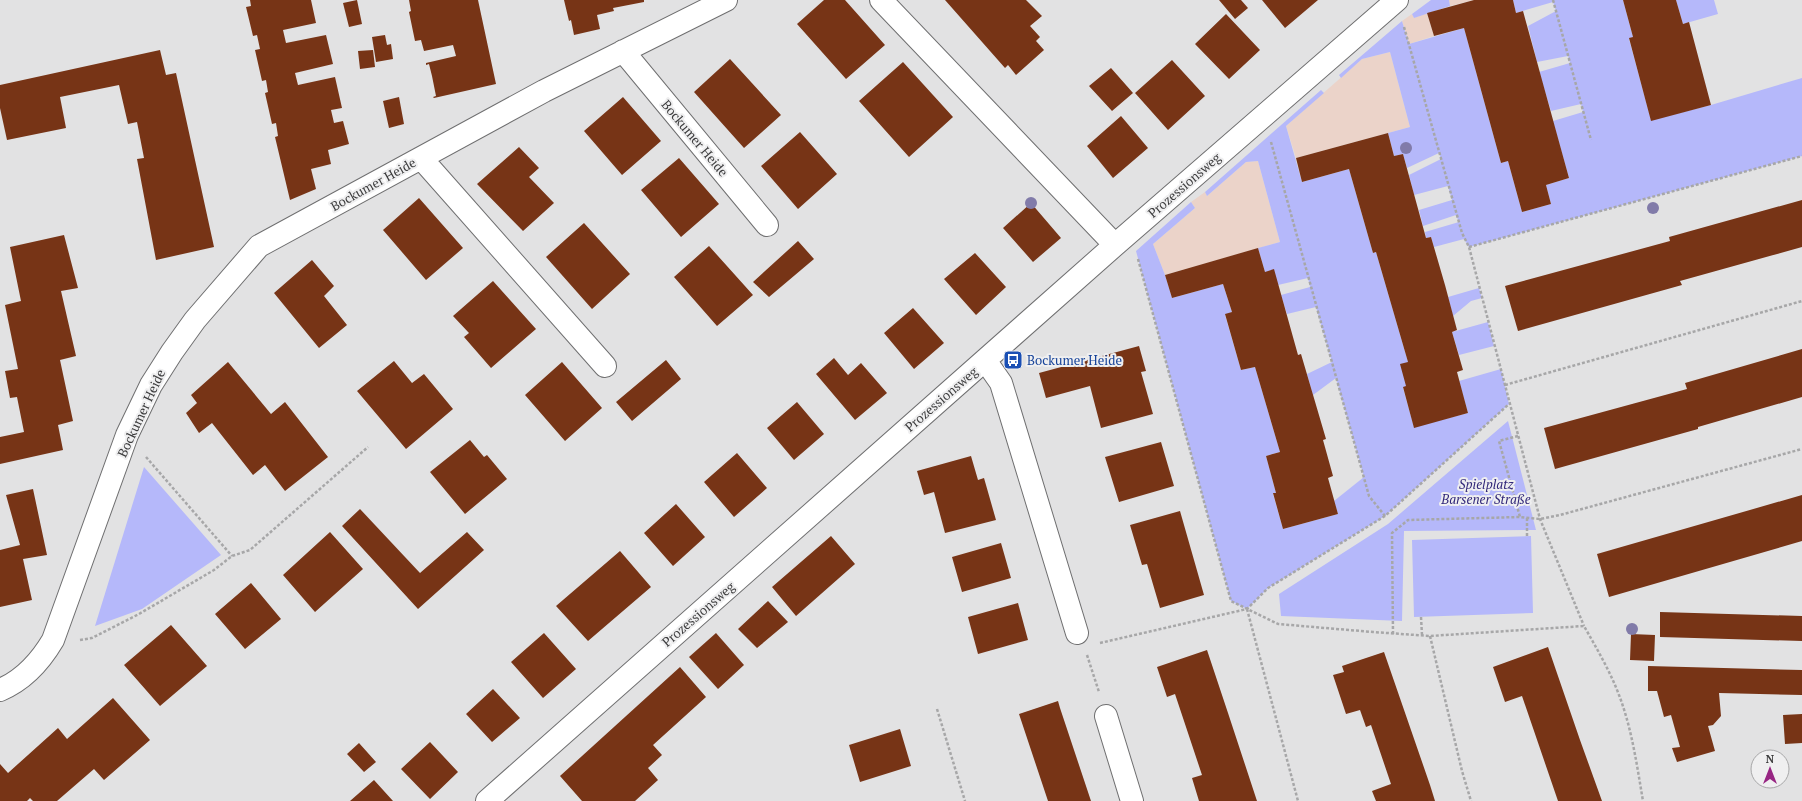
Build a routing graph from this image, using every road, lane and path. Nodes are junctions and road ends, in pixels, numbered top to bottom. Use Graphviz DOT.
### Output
graph roads {
  1 [pos="726,0"];
  2 [pos="881,0"];
  3 [pos="1553,0"];
  4 [pos="1393,3"];
  5 [pos="623,51"];
  6 [pos="1256,122"];
  7 [pos="1591,140"];
  8 [pos="1802,156"];
  9 [pos="421,158"];
  10 [pos="767,225"];
  11 [pos="1119,241"];
  12 [pos="1469,247"];
  13 [pos="1802,301"];
  14 [pos="985,360"];
  15 [pos="606,366"];
  16 [pos="1505,385"];
  17 [pos="1509,404"];
  18 [pos="127,436"];
  19 [pos="1518,436"];
  20 [pos="368,447"];
  21 [pos="1802,450"];
  22 [pos="1385,516"];
  23 [pos="1520,517"];
  24 [pos="1527,518"];
  25 [pos="1540,519"];
  26 [pos="1527,536"];
  27 [pos="232,556"];
  28 [pos="1247,609"];
  29 [pos="1421,616"];
  30 [pos="1584,626"];
  31 [pos="1393,634"];
  32 [pos="1422,635"];
  33 [pos="1430,636"];
  34 [pos="53,640"];
  35 [pos="1081,640"];
  36 [pos="0,690"];
  37 [pos="937,709"];
  38 [pos="1106,716"];
  39 [pos="487,801"];
  40 [pos="965,801"];
  41 [pos="1132,801"];
  42 [pos="1298,801"];
  43 [pos="1471,801"];
  44 [pos="1643,801"];
  1 -- 5 [label="street, Bockumer Heide"];
  2 -- 11 [label="street"];
  3 -- 7 [label="path"];
  4 -- 6 [label="street, Prozessionsweg"];
  4 -- 12 [label="path"];
  5 -- 9 [label="street, Bockumer Heide"];
  5 -- 10 [label="street, Bockumer Heide"];
  6 -- 11 [label="street, Prozessionsweg"];
  6 -- 22 [label="path"];
  8 -- 12 [label="path"];
  9 -- 15 [label="street, Bockumer Heide"];
  9 -- 18 [label="street, Bockumer Heide"];
  11 -- 14 [label="street, Prozessionsweg"];
  11 -- 28 [label="path"];
  12 -- 16 [label="path"];
  13 -- 16 [label="path"];
  14 -- 35 [label="street"];
  14 -- 39 [label="street, Prozessionsweg"];
  16 -- 17 [label="path"];
  17 -- 19 [label="path"];
  17 -- 22 [label="path"];
  18 -- 27 [label="path"];
  18 -- 34 [label="street, Bockumer Heide"];
  19 -- 23 [label="path"];
  19 -- 25 [label="path"];
  20 -- 27 [label="path"];
  21 -- 25 [label="path"];
  22 -- 28 [label="path"];
  23 -- 24 [label="path"];
  23 -- 31 [label="path"];
  24 -- 25 [label="path"];
  24 -- 26 [label="path"];
  25 -- 30 [label="path"];
  27 -- 34 [label="path"];
  28 -- 31 [label="path"];
  28 -- 35 [label="path"];
  28 -- 42 [label="path"];
  29 -- 32 [label="path"];
  30 -- 33 [label="path"];
  30 -- 44 [label="path"];
  31 -- 32 [label="path"];
  32 -- 33 [label="path"];
  33 -- 43 [label="path"];
  34 -- 36 [label="street, Bockumer Heide"];
  35 -- 38 [label="path"];
  37 -- 40 [label="path"];
  38 -- 41 [label="street"];
}
